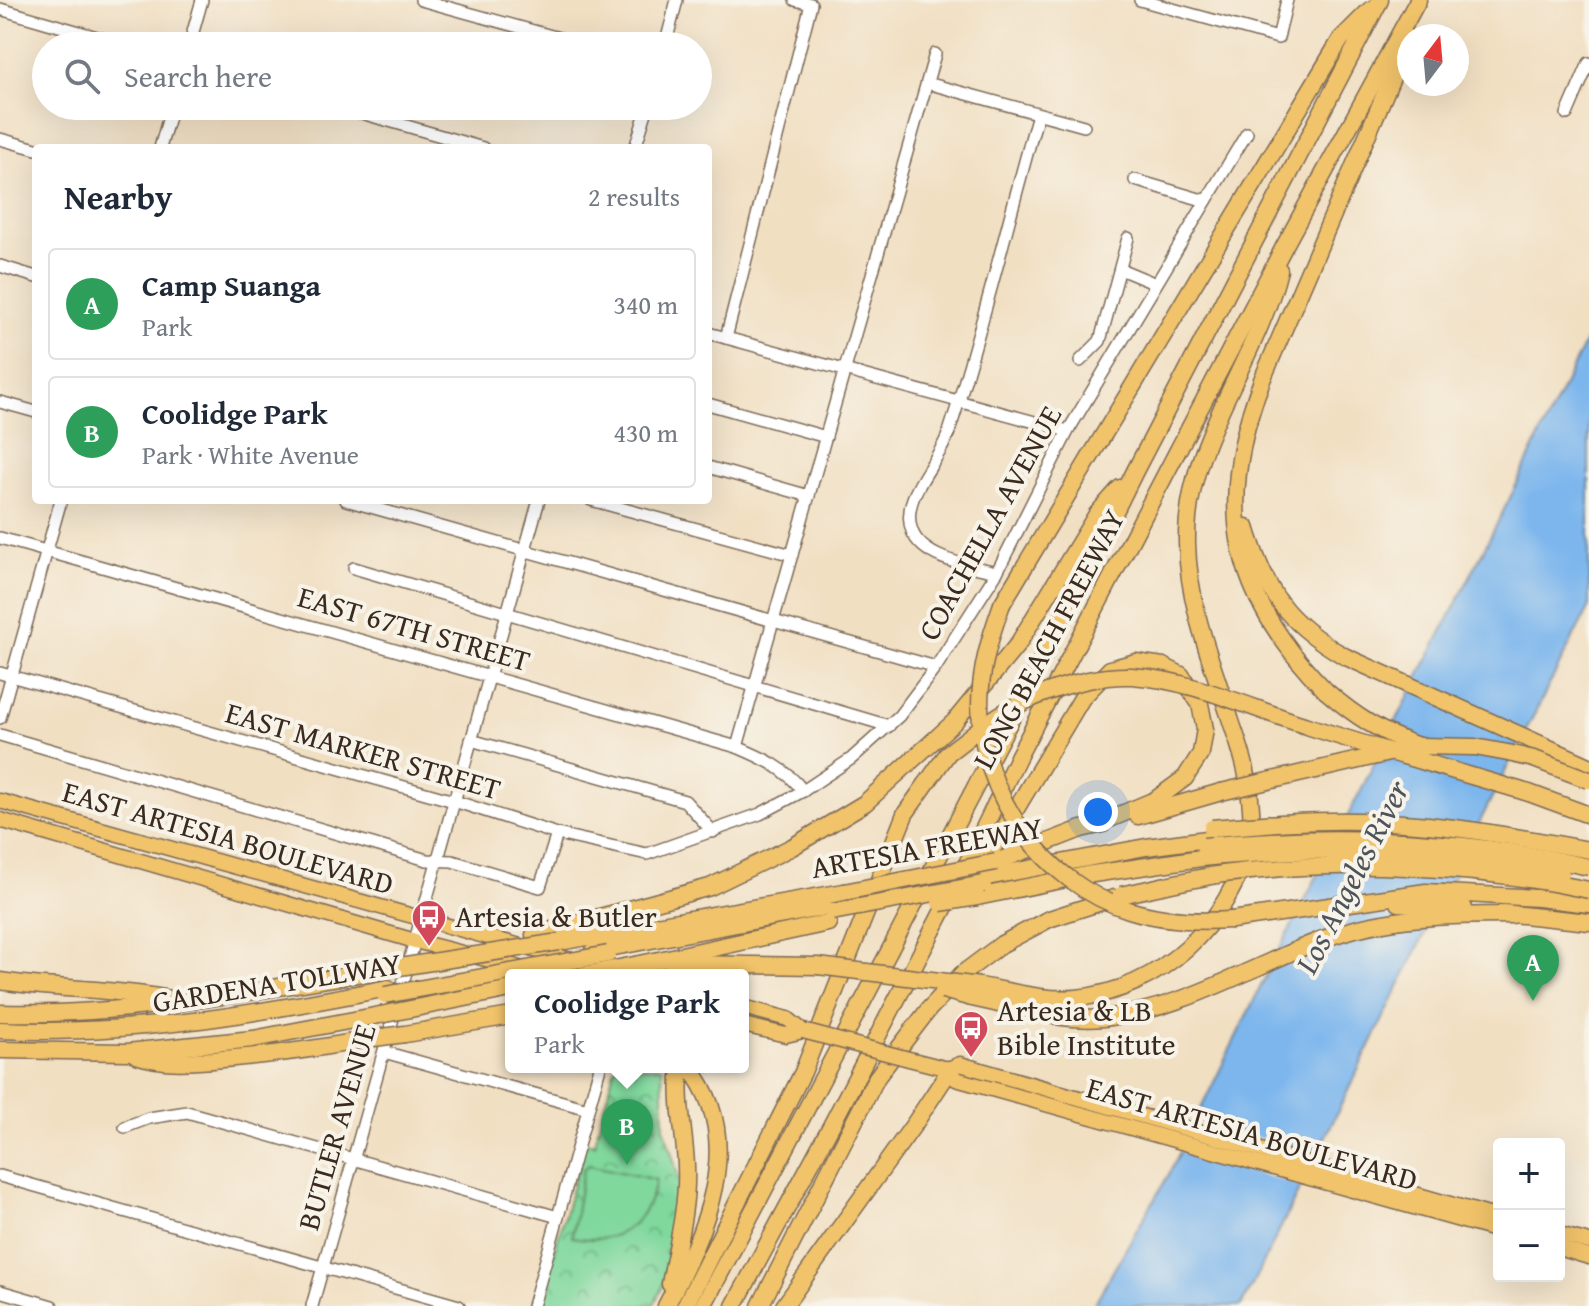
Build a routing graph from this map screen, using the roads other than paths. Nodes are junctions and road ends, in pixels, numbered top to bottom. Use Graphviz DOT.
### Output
graph roads {
  1 [pos="202,0"];
  2 [pos="421,0"];
  3 [pos="662,0"];
  4 [pos="795,0"];
  5 [pos="1140,0"];
  6 [pos="1287,0"];
  7 [pos="1380,0"];
  8 [pos="1418,0"];
  9 [pos="1425,0"];
  10 [pos="676,2"];
  11 [pos="0,9"];
  12 [pos="1415,24"];
  13 [pos="80,32"];
  14 [pos="193,32"];
  15 [pos="537,32"];
  16 [pos="668,32"];
  17 [pos="935,54"];
  18 [pos="1589,63"];
  19 [pos="1397,67"];
  20 [pos="927,83"];
  21 [pos="1038,114"];
  22 [pos="1567,114"];
  23 [pos="168,120"];
  24 [pos="386,120"];
  25 [pos="644,120"];
  26 [pos="1084,126"];
  27 [pos="1247,133"];
  28 [pos="0,139"];
  29 [pos="161,144"];
  30 [pos="469,144"];
  31 [pos="636,144"];
  32 [pos="32,148"];
  33 [pos="1135,180"];
  34 [pos="1206,201"];
  35 [pos="1128,238"];
  36 [pos="1285,245"];
  37 [pos="0,266"];
  38 [pos="1120,269"];
  39 [pos="32,276"];
  40 [pos="1156,284"];
  41 [pos="712,334"];
  42 [pos="726,338"];
  43 [pos="1080,361"];
  44 [pos="845,371"];
  45 [pos="958,401"];
  46 [pos="0,402"];
  47 [pos="712,405"];
  48 [pos="32,411"];
  49 [pos="1068,431"];
  50 [pos="826,437"];
  51 [pos="712,468"];
  52 [pos="1135,471"];
  53 [pos="1236,495"];
  54 [pos="809,496"];
  55 [pos="60,504"];
  56 [pos="360,504"];
  57 [pos="538,504"];
  58 [pos="606,504"];
  59 [pos="0,538"];
  60 [pos="47,551"];
  61 [pos="525,551"];
  62 [pos="792,555"];
  63 [pos="354,568"];
  64 [pos="997,572"];
  65 [pos="507,613"];
  66 [pos="773,621"];
  67 [pos="936,667"];
  68 [pos="6,674"];
  69 [pos="490,675"];
  70 [pos="754,687"];
  71 [pos="0,718"];
  72 [pos="889,726"];
  73 [pos="0,735"];
  74 [pos="471,740"];
  75 [pos="737,747"];
  76 [pos="1589,766"];
  77 [pos="1589,780"];
  78 [pos="803,791"];
  79 [pos="1529,793"];
  80 [pos="0,801"];
  81 [pos="454,801"];
  82 [pos="1589,815"];
  83 [pos="0,820"];
  84 [pos="1093,826"];
  85 [pos="713,832"];
  86 [pos="557,834"];
  87 [pos="1206,843"];
  88 [pos="1589,850"];
  89 [pos="1589,860"];
  90 [pos="437,862"];
  91 [pos="1589,867"];
  92 [pos="1589,879"];
  93 [pos="986,880"];
  94 [pos="1589,890"];
  95 [pos="1350,902"];
  96 [pos="1589,904"];
  97 [pos="835,908"];
  98 [pos="1512,915"];
  99 [pos="421,919"];
  100 [pos="1586,921"];
  101 [pos="415,941"];
  102 [pos="467,955"];
  103 [pos="645,963"];
  104 [pos="509,969"];
  105 [pos="525,969"];
  106 [pos="605,969"];
  107 [pos="614,969"];
  108 [pos="505,970"];
  109 [pos="0,981"];
  110 [pos="505,990"];
  111 [pos="386,992"];
  112 [pos="976,992"];
  113 [pos="187,1002"];
  114 [pos="749,1009"];
  115 [pos="0,1013"];
  116 [pos="505,1017"];
  117 [pos="749,1026"];
  118 [pos="0,1030"];
  119 [pos="803,1031"];
  120 [pos="0,1036"];
  121 [pos="379,1045"];
  122 [pos="0,1050"];
  123 [pos="127,1052"];
  124 [pos="948,1069"];
  125 [pos="598,1073"];
  126 [pos="681,1073"];
  127 [pos="692,1073"];
  128 [pos="588,1109"];
  129 [pos="831,1126"];
  130 [pos="125,1127"];
  131 [pos="353,1159"];
  132 [pos="0,1176"];
  133 [pos="1428,1204"];
  134 [pos="558,1217"];
  135 [pos="1493,1217"];
  136 [pos="1493,1229"];
  137 [pos="1565,1236"];
  138 [pos="1589,1242"];
  139 [pos="1565,1250"];
  140 [pos="1589,1257"];
  141 [pos="323,1266"];
  142 [pos="0,1291"];
  143 [pos="52,1306"];
  144 [pos="312,1306"];
  145 [pos="459,1306"];
  146 [pos="533,1306"];
  147 [pos="664,1306"];
  148 [pos="685,1306"];
  149 [pos="703,1306"];
  150 [pos="734,1306"];
  151 [pos="760,1306"];
  152 [pos="784,1306"];
  1 -- 14 [label="street"];
  2 -- 15 [label="street"];
  3 -- 10 [label="street"];
  4 -- 42 [label="street"];
  5 -- 6 [label="street"];
  7 -- 52 [label="highway, LONG BEACH FREEWAY"];
  7 -- 95 [label="highway, bridge"];
  8 -- 36 [label="highway, LONG BEACH FREEWAY"];
  9 -- 12 [label="highway"];
  10 -- 16 [label="street"];
  11 -- 13 [label="street"];
  17 -- 20 [label="street"];
  18 -- 22 [label="street"];
  19 -- 53 [label="highway"];
  20 -- 21 [label="street"];
  20 -- 44 [label="street"];
  21 -- 26 [label="street"];
  21 -- 45 [label="street"];
  23 -- 29 [label="street"];
  24 -- 30 [label="street"];
  25 -- 31 [label="street"];
  27 -- 34 [label="street, COACHELLA AVENUE"];
  28 -- 32 [label="street"];
  33 -- 34 [label="street"];
  34 -- 40 [label="street, COACHELLA AVENUE"];
  35 -- 38 [label="street"];
  36 -- 112 [label="highway"];
  36 -- 129 [label="highway, LONG BEACH FREEWAY"];
  37 -- 39 [label="street"];
  38 -- 40 [label="street"];
  38 -- 43 [label="street"];
  40 -- 49 [label="street, COACHELLA AVENUE"];
  41 -- 42 [label="street"];
  42 -- 44 [label="street"];
  44 -- 45 [label="street"];
  44 -- 50 [label="street"];
  45 -- 49 [label="street"];
  45 -- 64 [label="street"];
  46 -- 48 [label="street"];
  47 -- 50 [label="street"];
  49 -- 64 [label="street, COACHELLA AVENUE"];
  50 -- 54 [label="street"];
  51 -- 54 [label="street"];
  52 -- 102 [label="highway, bridge"];
  52 -- 149 [label="highway, LONG BEACH FREEWAY"];
  53 -- 76 [label="highway"];
  53 -- 79 [label="highway, bridge"];
  54 -- 62 [label="street"];
  55 -- 60 [label="street"];
  56 -- 61 [label="street"];
  57 -- 61 [label="street, BUTLER AVENUE"];
  58 -- 62 [label="street"];
  59 -- 60 [label="street, EAST 67TH STREET"];
  60 -- 68 [label="street"];
  60 -- 69 [label="street, EAST 67TH STREET"];
  61 -- 65 [label="street, BUTLER AVENUE"];
  61 -- 66 [label="street"];
  62 -- 66 [label="street"];
  63 -- 65 [label="street"];
  64 -- 67 [label="street, COACHELLA AVENUE"];
  65 -- 69 [label="street, BUTLER AVENUE"];
  65 -- 70 [label="street"];
  66 -- 67 [label="street"];
  66 -- 70 [label="street"];
  67 -- 72 [label="street, COACHELLA AVENUE"];
  68 -- 71 [label="street"];
  68 -- 81 [label="street, EAST MARKER STREET"];
  69 -- 74 [label="street, BUTLER AVENUE"];
  69 -- 75 [label="street, EAST 67TH STREET"];
  70 -- 72 [label="street"];
  70 -- 75 [label="street"];
  72 -- 78 [label="street, COACHELLA AVENUE"];
  73 -- 90 [label="street"];
  74 -- 81 [label="street, BUTLER AVENUE"];
  74 -- 85 [label="street"];
  75 -- 78 [label="street, EAST 67TH STREET"];
  77 -- 84 [label="highway, bridge"];
  78 -- 85 [label="street, COACHELLA AVENUE"];
  79 -- 82 [label="highway"];
  79 -- 148 [label="highway, bridge"];
  80 -- 99 [label="main road, EAST ARTESIA BOULEVARD"];
  81 -- 86 [label="street, EAST MARKER STREET"];
  81 -- 90 [label="street, BUTLER AVENUE"];
  83 -- 101 [label="main road, EAST ARTESIA BOULEVARD"];
  84 -- 93 [label="highway"];
  84 -- 129 [label="highway"];
  85 -- 86 [label="street, EAST MARKER STREET"];
  86 -- 90 [label="street"];
  87 -- 88 [label="highway, ARTESIA FREEWAY, bridge"];
  87 -- 89 [label="highway"];
  87 -- 91 [label="highway, bridge"];
  87 -- 92 [label="highway, ARTESIA FREEWAY, bridge"];
  87 -- 93 [label="highway, ARTESIA FREEWAY"];
  87 -- 93 [label="highway, ARTESIA FREEWAY"];
  90 -- 99 [label="street, BUTLER AVENUE"];
  93 -- 97 [label="highway, ARTESIA FREEWAY, bridge"];
  93 -- 97 [label="highway, ARTESIA FREEWAY, bridge"];
  94 -- 151 [label="highway, bridge"];
  95 -- 96 [label="highway"];
  95 -- 98 [label="highway"];
  97 -- 102 [label="highway, ARTESIA FREEWAY, bridge"];
  97 -- 103 [label="highway, ARTESIA FREEWAY"];
  97 -- 104 [label="highway, GARDENA TOLLWAY, bridge"];
  98 -- 100 [label="highway"];
  98 -- 112 [label="highway"];
  99 -- 101 [label="street, BUTLER AVENUE"];
  99 -- 106 [label="main road, EAST ARTESIA BOULEVARD"];
  101 -- 105 [label="main road, EAST ARTESIA BOULEVARD"];
  101 -- 121 [label="street, BUTLER AVENUE"];
  102 -- 113 [label="highway, bridge"];
  103 -- 107 [label="highway, bridge"];
  103 -- 112 [label="highway, bridge"];
  108 -- 111 [label="highway, GARDENA TOLLWAY, bridge"];
  109 -- 113 [label="highway"];
  110 -- 123 [label="highway, bridge"];
  111 -- 118 [label="highway, GARDENA TOLLWAY"];
  111 -- 120 [label="highway, GARDENA TOLLWAY"];
  113 -- 115 [label="highway"];
  114 -- 119 [label="main road, EAST ARTESIA BOULEVARD"];
  116 -- 121 [label="highway, bridge"];
  117 -- 119 [label="main road, EAST ARTESIA BOULEVARD"];
  119 -- 124 [label="main road, EAST ARTESIA BOULEVARD, bridge"];
  121 -- 123 [label="highway"];
  121 -- 128 [label="street"];
  121 -- 131 [label="street, BUTLER AVENUE"];
  122 -- 123 [label="highway"];
  124 -- 133 [label="main road, EAST ARTESIA BOULEVARD"];
  124 -- 152 [label="highway"];
  125 -- 128 [label="street"];
  126 -- 147 [label="highway"];
  127 -- 147 [label="highway"];
  128 -- 134 [label="street"];
  129 -- 150 [label="highway, LONG BEACH FREEWAY"];
  130 -- 131 [label="street"];
  131 -- 134 [label="street"];
  131 -- 141 [label="street, BUTLER AVENUE"];
  132 -- 141 [label="street"];
  133 -- 135 [label="main road, EAST ARTESIA BOULEVARD"];
  133 -- 136 [label="main road, EAST ARTESIA BOULEVARD"];
  134 -- 146 [label="street"];
  137 -- 138 [label="main road"];
  139 -- 140 [label="main road"];
  141 -- 144 [label="street, BUTLER AVENUE"];
  141 -- 145 [label="street"];
  142 -- 143 [label="street"];
}
